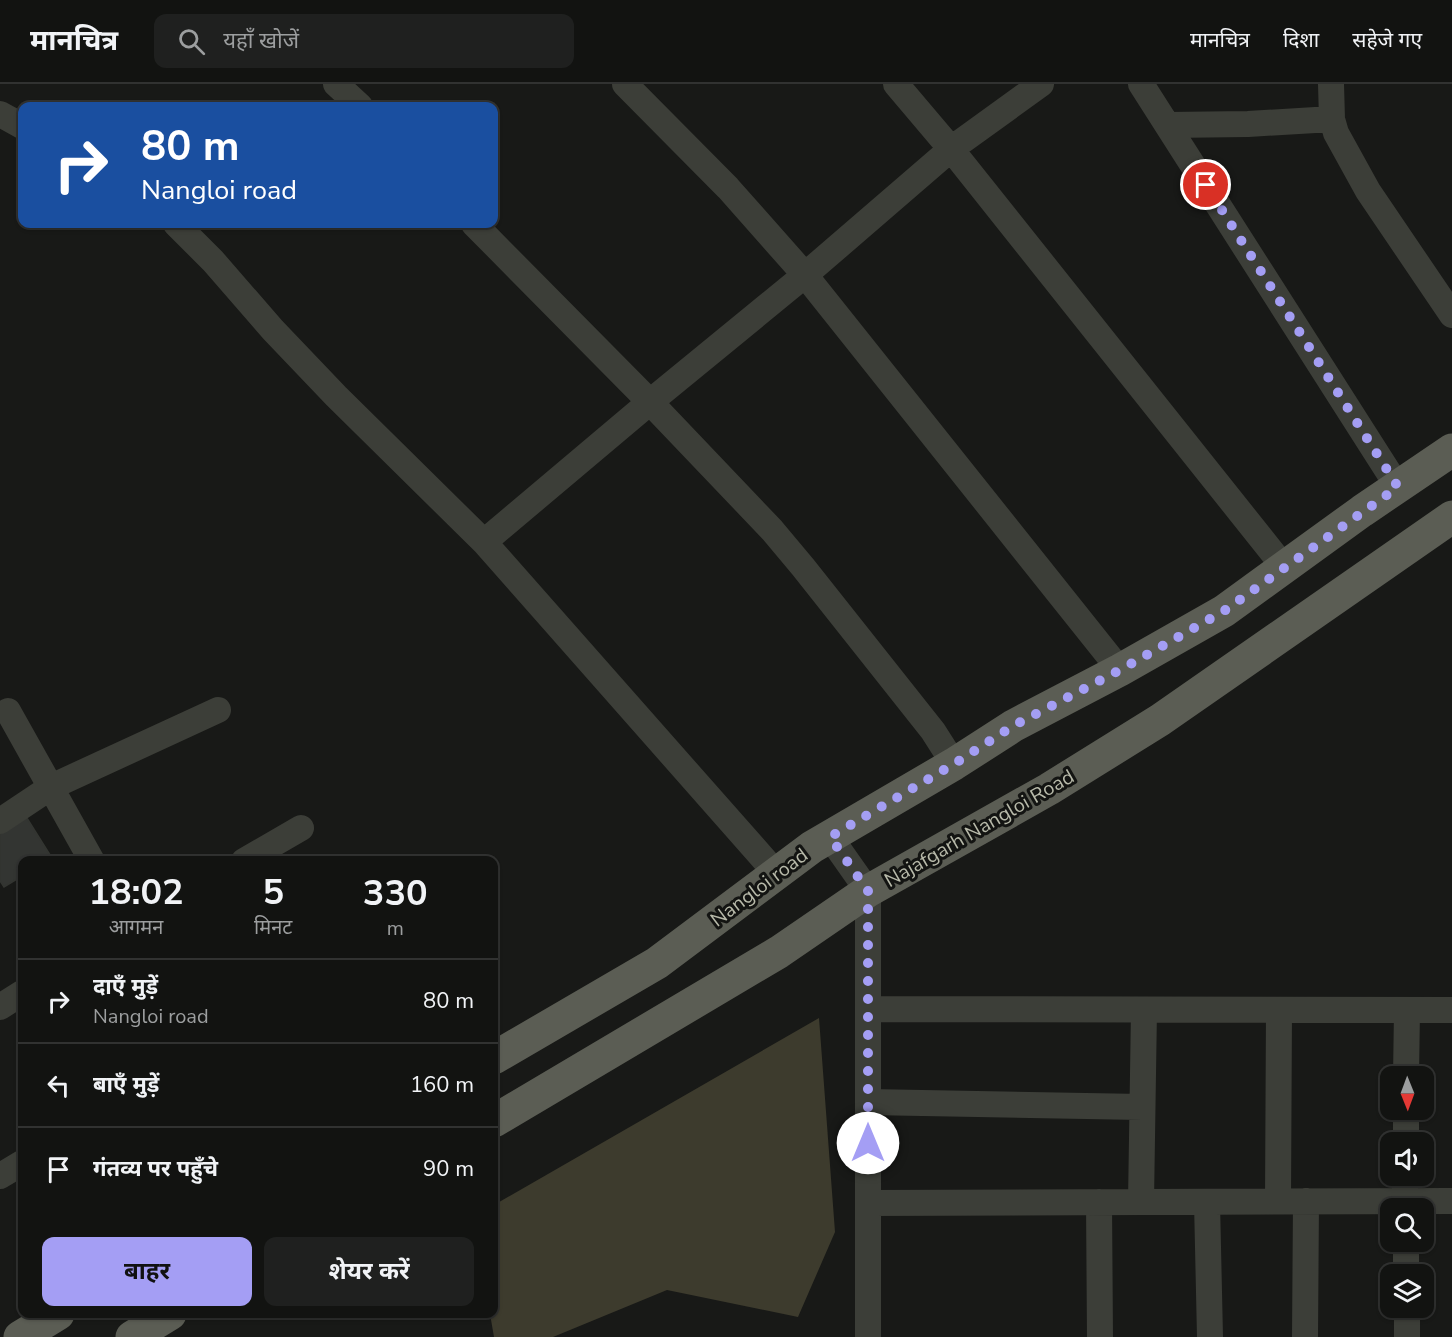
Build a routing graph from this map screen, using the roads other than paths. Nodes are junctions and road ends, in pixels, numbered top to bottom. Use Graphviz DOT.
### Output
graph roads {
  1 [pos="336,84"];
  2 [pos="625,84"];
  3 [pos="896,84"];
  4 [pos="1041,84"];
  5 [pos="1141,84"];
  6 [pos="1331,84"];
  7 [pos="356,102"];
  8 [pos="0,114"];
  9 [pos="1332,118"];
  10 [pos="18,124"];
  11 [pos="1168,125"];
  12 [pos="951,149"];
  13 [pos="180,228"];
  14 [pos="478,228"];
  15 [pos="805,275"];
  16 [pos="1452,315"];
  17 [pos="650,402"];
  18 [pos="1452,450"];
  19 [pos="1398,487"];
  20 [pos="1452,517"];
  21 [pos="484,542"];
  22 [pos="1284,567"];
  23 [pos="1120,670"];
  24 [pos="218,710"];
  25 [pos="8,711"];
  26 [pos="954,764"];
  27 [pos="51,787"];
  28 [pos="0,821"];
  29 [pos="301,828"];
  30 [pos="830,837"];
  31 [pos="89,856"];
  32 [pos="253,856"];
  33 [pos="777,874"];
  34 [pos="868,891"];
  35 [pos="18,996"];
  36 [pos="0,1007"];
  37 [pos="868,1010"];
  38 [pos="1144,1010"];
  39 [pos="1279,1010"];
  40 [pos="1407,1010"];
  41 [pos="1452,1010"];
  42 [pos="498,1056"];
  43 [pos="1406,1066"];
  44 [pos="868,1102"];
  45 [pos="1142,1107"];
  46 [pos="498,1119"];
  47 [pos="18,1165"];
  48 [pos="0,1176"];
  49 [pos="1405,1195"];
  50 [pos="1278,1201"];
  51 [pos="1306,1201"];
  52 [pos="1452,1201"];
  53 [pos="1099,1202"];
  54 [pos="1141,1202"];
  55 [pos="1207,1202"];
  56 [pos="868,1203"];
  57 [pos="51,1318"];
  58 [pos="163,1318"];
  59 [pos="1407,1318"];
  60 [pos="20,1337"];
  61 [pos="132,1337"];
  62 [pos="868,1337"];
  63 [pos="1100,1337"];
  64 [pos="1210,1337"];
  65 [pos="1305,1337"];
  66 [pos="1407,1337"];
  1 -- 7 [label="street"];
  2 -- 15 [label="street"];
  3 -- 12 [label="street"];
  4 -- 12 [label="street"];
  5 -- 11 [label="street"];
  6 -- 9 [label="street"];
  8 -- 10 [label="street"];
  9 -- 11 [label="street"];
  9 -- 16 [label="street"];
  11 -- 19 [label="street"];
  12 -- 15 [label="street"];
  12 -- 22 [label="street"];
  13 -- 21 [label="street"];
  14 -- 17 [label="street"];
  15 -- 17 [label="street"];
  15 -- 23 [label="street"];
  17 -- 21 [label="street"];
  17 -- 26 [label="street"];
  18 -- 19 [label="main road, Nangloi road"];
  19 -- 22 [label="main road, Nangloi road"];
  20 -- 34 [label="main road, Najafgarh Nangloi Road"];
  21 -- 33 [label="street"];
  22 -- 23 [label="main road, Nangloi road"];
  23 -- 26 [label="main road, Nangloi road"];
  24 -- 27 [label="street"];
  25 -- 27 [label="street"];
  26 -- 30 [label="main road, Nangloi road"];
  27 -- 28 [label="street"];
  27 -- 31 [label="street"];
  29 -- 32 [label="street"];
  30 -- 33 [label="main road, Nangloi road"];
  30 -- 34 [label="street"];
  33 -- 42 [label="main road, Nangloi road"];
  34 -- 37 [label="street"];
  34 -- 46 [label="main road, Najafgarh Nangloi Road"];
  35 -- 36 [label="street"];
  37 -- 38 [label="street"];
  37 -- 44 [label="street"];
  38 -- 39 [label="street"];
  38 -- 45 [label="street"];
  39 -- 40 [label="street"];
  39 -- 50 [label="street"];
  40 -- 41 [label="street"];
  40 -- 43 [label="street"];
  44 -- 45 [label="street"];
  44 -- 56 [label="street"];
  45 -- 54 [label="street"];
  47 -- 48 [label="street"];
  49 -- 51 [label="street"];
  49 -- 52 [label="street"];
  50 -- 51 [label="street"];
  50 -- 55 [label="street"];
  51 -- 65 [label="street"];
  53 -- 54 [label="street"];
  53 -- 56 [label="street"];
  53 -- 63 [label="street"];
  54 -- 55 [label="street"];
  55 -- 64 [label="street"];
  56 -- 62 [label="street"];
  57 -- 60 [label="main road"];
  58 -- 61 [label="main road"];
  59 -- 66 [label="street"];
}
